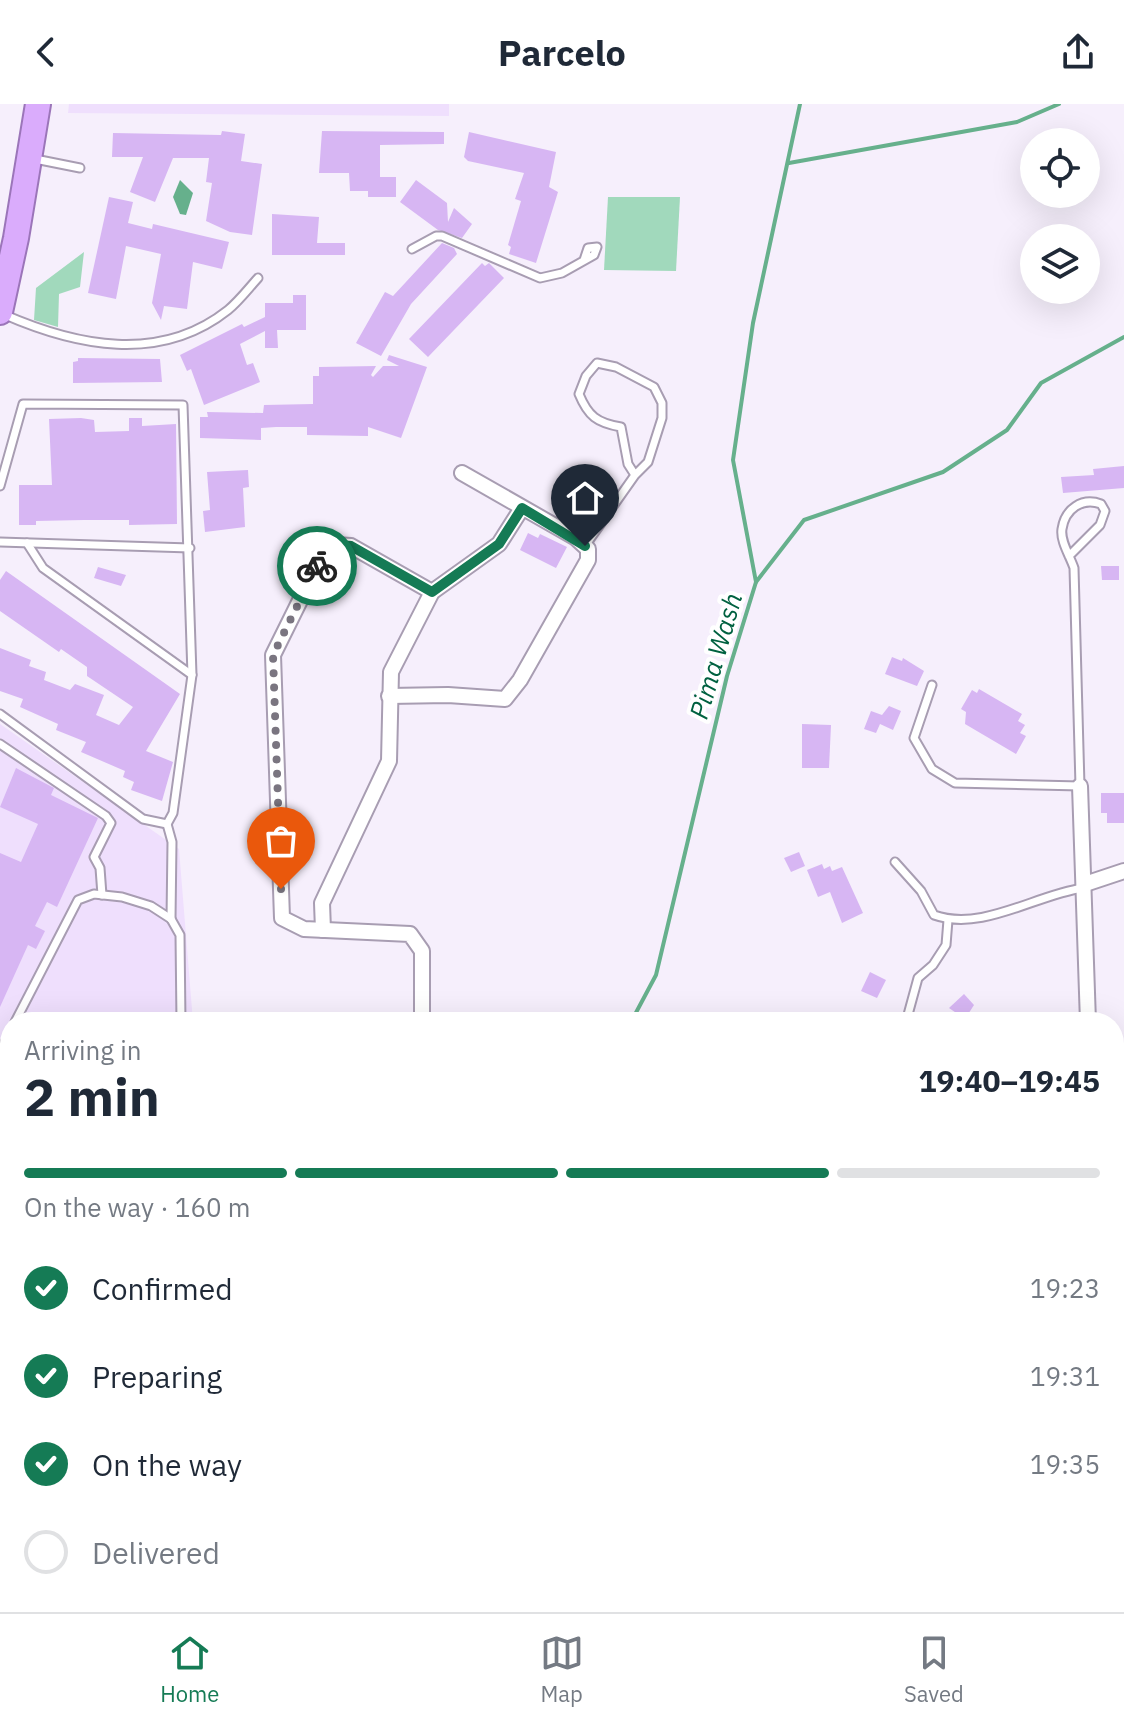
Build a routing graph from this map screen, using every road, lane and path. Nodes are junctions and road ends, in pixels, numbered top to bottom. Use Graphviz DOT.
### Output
graph roads {
  1 [pos="38,104"];
  2 [pos="29,158"];
  3 [pos="80,168"];
  4 [pos="412,249"];
  5 [pos="584,260"];
  6 [pos="258,278"];
  7 [pos="0,312"];
  8 [pos="462,473"];
  9 [pos="635,475"];
  10 [pos="0,486"];
  11 [pos="522,508"];
  12 [pos="0,542"];
  13 [pos="27,543"];
  14 [pos="585,546"];
  15 [pos="190,548"];
  16 [pos="1069,556"];
  17 [pos="432,592"];
  18 [pos="192,675"];
  19 [pos="932,685"];
  20 [pos="389,696"];
  21 [pos="0,714"];
  22 [pos="0,744"];
  23 [pos="1080,786"];
  24 [pos="167,824"];
  25 [pos="895,862"];
  26 [pos="1124,871"];
  27 [pos="1085,886"];
  28 [pos="102,895"];
  29 [pos="171,919"];
  30 [pos="948,920"];
  31 [pos="323,930"];
  32 [pos="20,1012"];
  33 [pos="181,1012"];
  34 [pos="422,1012"];
  35 [pos="909,1012"];
  36 [pos="1088,1012"];
  1 -- 2 [label="highway"];
  2 -- 3 [label="lane"];
  2 -- 7 [label="highway"];
  4 -- 5 [label="lane"];
  6 -- 7 [label="lane"];
  8 -- 11 [label="street"];
  9 -- 9 [label="lane"];
  9 -- 14 [label="lane"];
  10 -- 15 [label="lane"];
  11 -- 14 [label="street"];
  11 -- 17 [label="street"];
  12 -- 13 [label="lane"];
  13 -- 15 [label="lane"];
  13 -- 18 [label="lane"];
  14 -- 20 [label="street"];
  15 -- 18 [label="lane"];
  16 -- 16 [label="lane"];
  16 -- 23 [label="lane"];
  17 -- 20 [label="street"];
  17 -- 31 [label="street"];
  18 -- 24 [label="lane"];
  19 -- 23 [label="lane"];
  20 -- 31 [label="street"];
  21 -- 24 [label="lane"];
  22 -- 28 [label="lane"];
  23 -- 27 [label="street"];
  24 -- 29 [label="lane"];
  25 -- 30 [label="lane"];
  26 -- 27 [label="street"];
  27 -- 30 [label="lane"];
  27 -- 36 [label="street"];
  28 -- 29 [label="lane"];
  28 -- 32 [label="lane"];
  29 -- 33 [label="lane"];
  30 -- 35 [label="lane"];
  31 -- 34 [label="street"];
}
